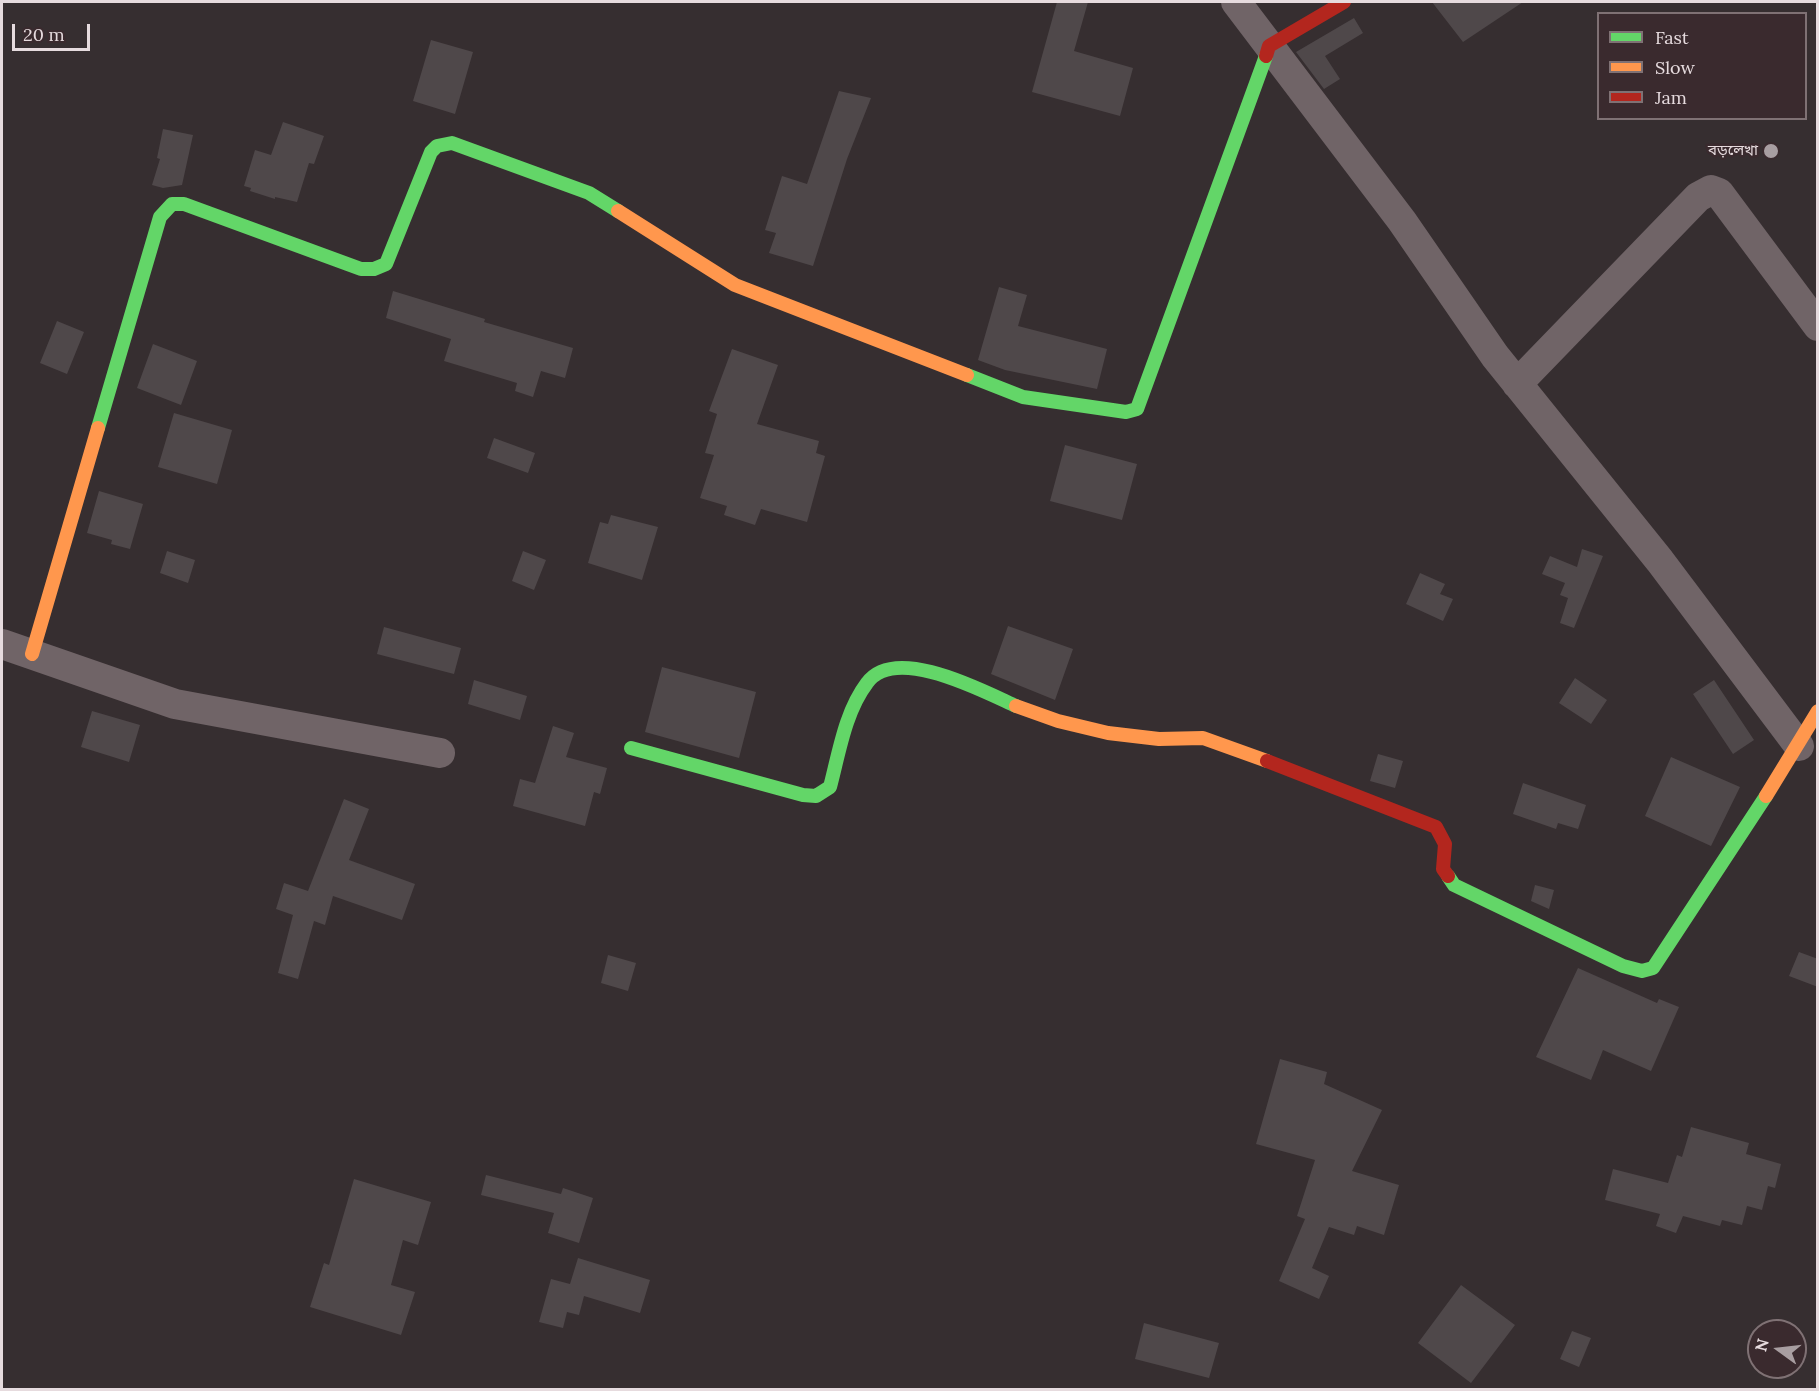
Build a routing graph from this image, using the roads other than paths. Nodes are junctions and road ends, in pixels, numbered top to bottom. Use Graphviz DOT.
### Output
graph roads {
  1 [pos="1236,2"];
  2 [pos="1344,2"];
  3 [pos="1269,46"];
  4 [pos="1818,326"];
  5 [pos="1517,384"];
  6 [pos="2,644"];
  7 [pos="32,654"];
  8 [pos="1818,711"];
  9 [pos="1799,746"];
  10 [pos="631,748"];
  11 [pos="440,753"];
  1 -- 3 [label="street"];
  2 -- 3 [label="street"];
  3 -- 5 [label="street"];
  3 -- 7 [label="street"];
  4 -- 5 [label="street"];
  5 -- 9 [label="street"];
  6 -- 7 [label="street"];
  7 -- 11 [label="street"];
  8 -- 9 [label="street"];
  9 -- 10 [label="street"];
}
